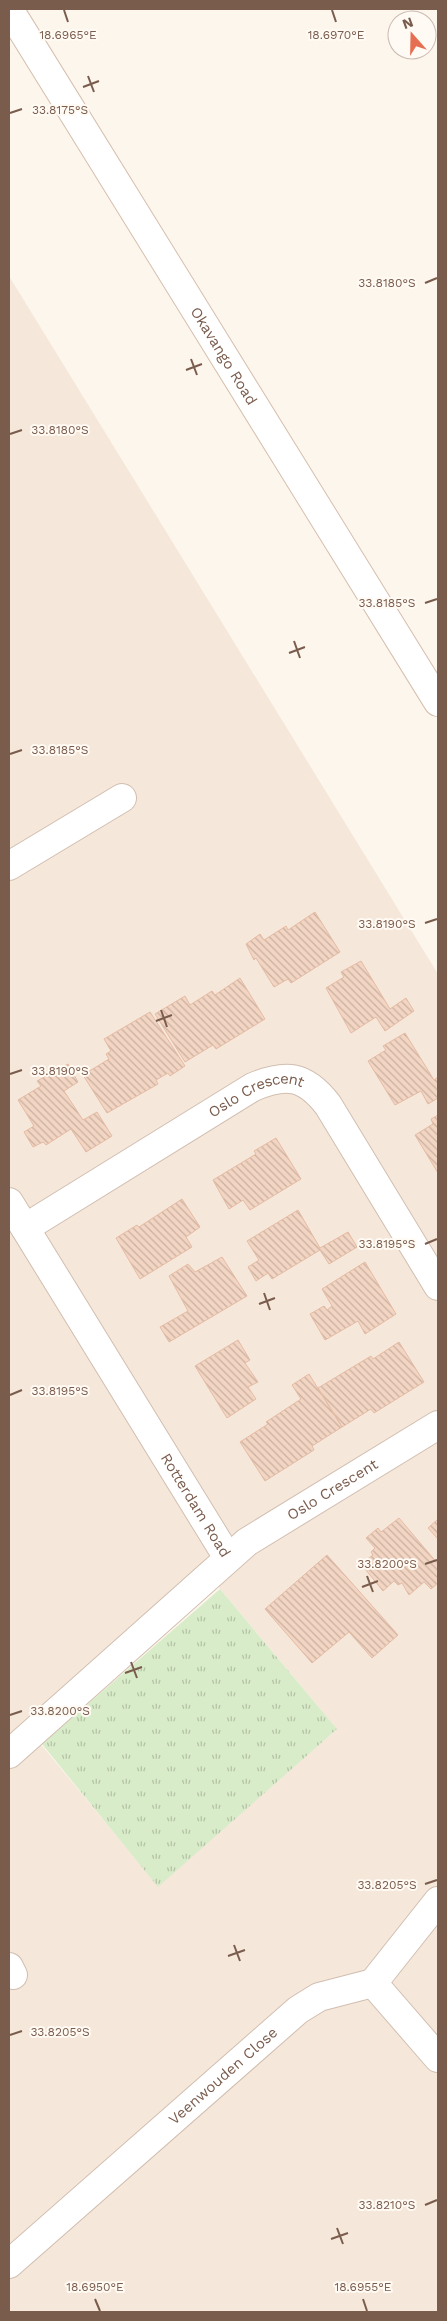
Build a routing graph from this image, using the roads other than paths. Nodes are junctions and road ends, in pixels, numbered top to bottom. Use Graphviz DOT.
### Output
graph roads {
  1 [pos="9,9"];
  2 [pos="438,702"];
  3 [pos="122,798"];
  4 [pos="9,866"];
  5 [pos="9,1202"];
  6 [pos="25,1228"];
  7 [pos="438,1286"];
  8 [pos="438,1425"];
  9 [pos="228,1558"];
  10 [pos="9,1754"];
  11 [pos="438,1901"];
  12 [pos="373,1983"];
  13 [pos="438,2058"];
  14 [pos="9,2264"];
  1 -- 2 [label="street, Okavango Road"];
  3 -- 4 [label="street"];
  5 -- 6 [label="street, Rotterdam Road"];
  6 -- 7 [label="street, Oslo Crescent"];
  6 -- 9 [label="street, Rotterdam Road"];
  8 -- 9 [label="street, Oslo Crescent"];
  9 -- 10 [label="street, Rotterdam Road"];
  11 -- 12 [label="street"];
  12 -- 13 [label="street"];
  12 -- 14 [label="street, Veenwouden Close"];
}
